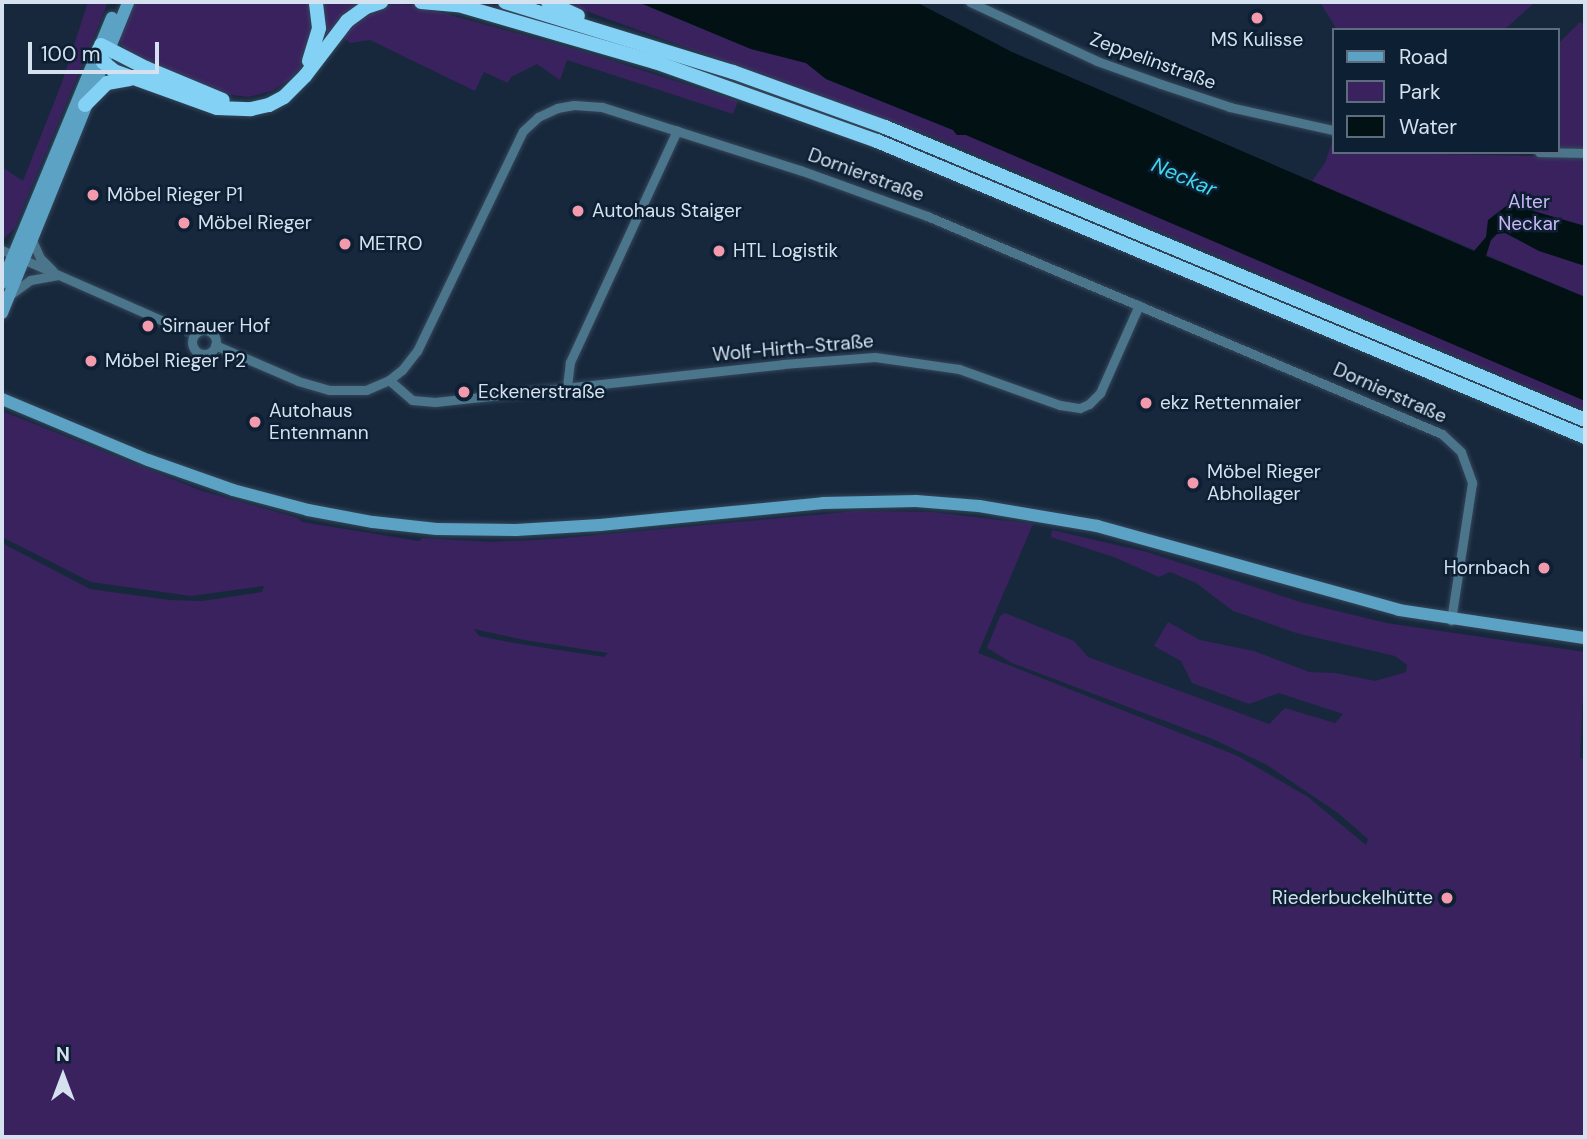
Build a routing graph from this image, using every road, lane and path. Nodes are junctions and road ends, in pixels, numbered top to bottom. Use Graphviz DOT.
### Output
graph roads {
  1 [pos="119,2"];
  2 [pos="128,2"];
  3 [pos="316,2"];
  4 [pos="381,2"];
  5 [pos="421,2"];
  6 [pos="505,2"];
  7 [pos="548,2"];
  8 [pos="970,2"];
  9 [pos="454,3"];
  10 [pos="604,30"];
  11 [pos="103,51"];
  12 [pos="137,79"];
  13 [pos="85,106"];
  14 [pos="677,130"];
  15 [pos="1332,130"];
  16 [pos="1559,152"];
  17 [pos="1585,153"];
  18 [pos="31,237"];
  19 [pos="12,255"];
  20 [pos="57,275"];
  21 [pos="2,283"];
  22 [pos="7,297"];
  23 [pos="1139,305"];
  24 [pos="2,313"];
  25 [pos="161,320"];
  26 [pos="215,345"];
  27 [pos="389,380"];
  28 [pos="567,386"];
  29 [pos="4,398"];
  30 [pos="1585,420"];
  31 [pos="1585,437"];
  32 [pos="1451,620"];
  33 [pos="1585,638"];
  1 -- 11 [label="main road"];
  2 -- 11 [label="main road"];
  3 -- 11 [label="highway"];
  4 -- 12 [label="highway"];
  5 -- 9 [label="highway"];
  6 -- 10 [label="highway"];
  7 -- 10 [label="highway"];
  8 -- 15 [label="street, Zeppelinstraße"];
  9 -- 31 [label="highway"];
  10 -- 30 [label="highway"];
  11 -- 12 [label="highway"];
  11 -- 13 [label="main road"];
  11 -- 19 [label="main road"];
  12 -- 13 [label="highway"];
  13 -- 18 [label="main road"];
  14 -- 23 [label="street, Dornierstraße"];
  14 -- 27 [label="street, Dornierstraße"];
  14 -- 28 [label="street"];
  16 -- 17 [label="street"];
  18 -- 19 [label="main road"];
  18 -- 20 [label="street"];
  19 -- 20 [label="street"];
  19 -- 21 [label="main road"];
  19 -- 22 [label="main road"];
  20 -- 22 [label="street"];
  20 -- 25 [label="street"];
  22 -- 24 [label="main road"];
  23 -- 28 [label="street, Wolf-Hirth-Straße"];
  23 -- 32 [label="street, Dornierstraße"];
  26 -- 27 [label="street, Dornierstraße"];
  27 -- 28 [label="street, Wolf-Hirth-Straße"];
  29 -- 32 [label="main road"];
  32 -- 33 [label="main road"];
}
